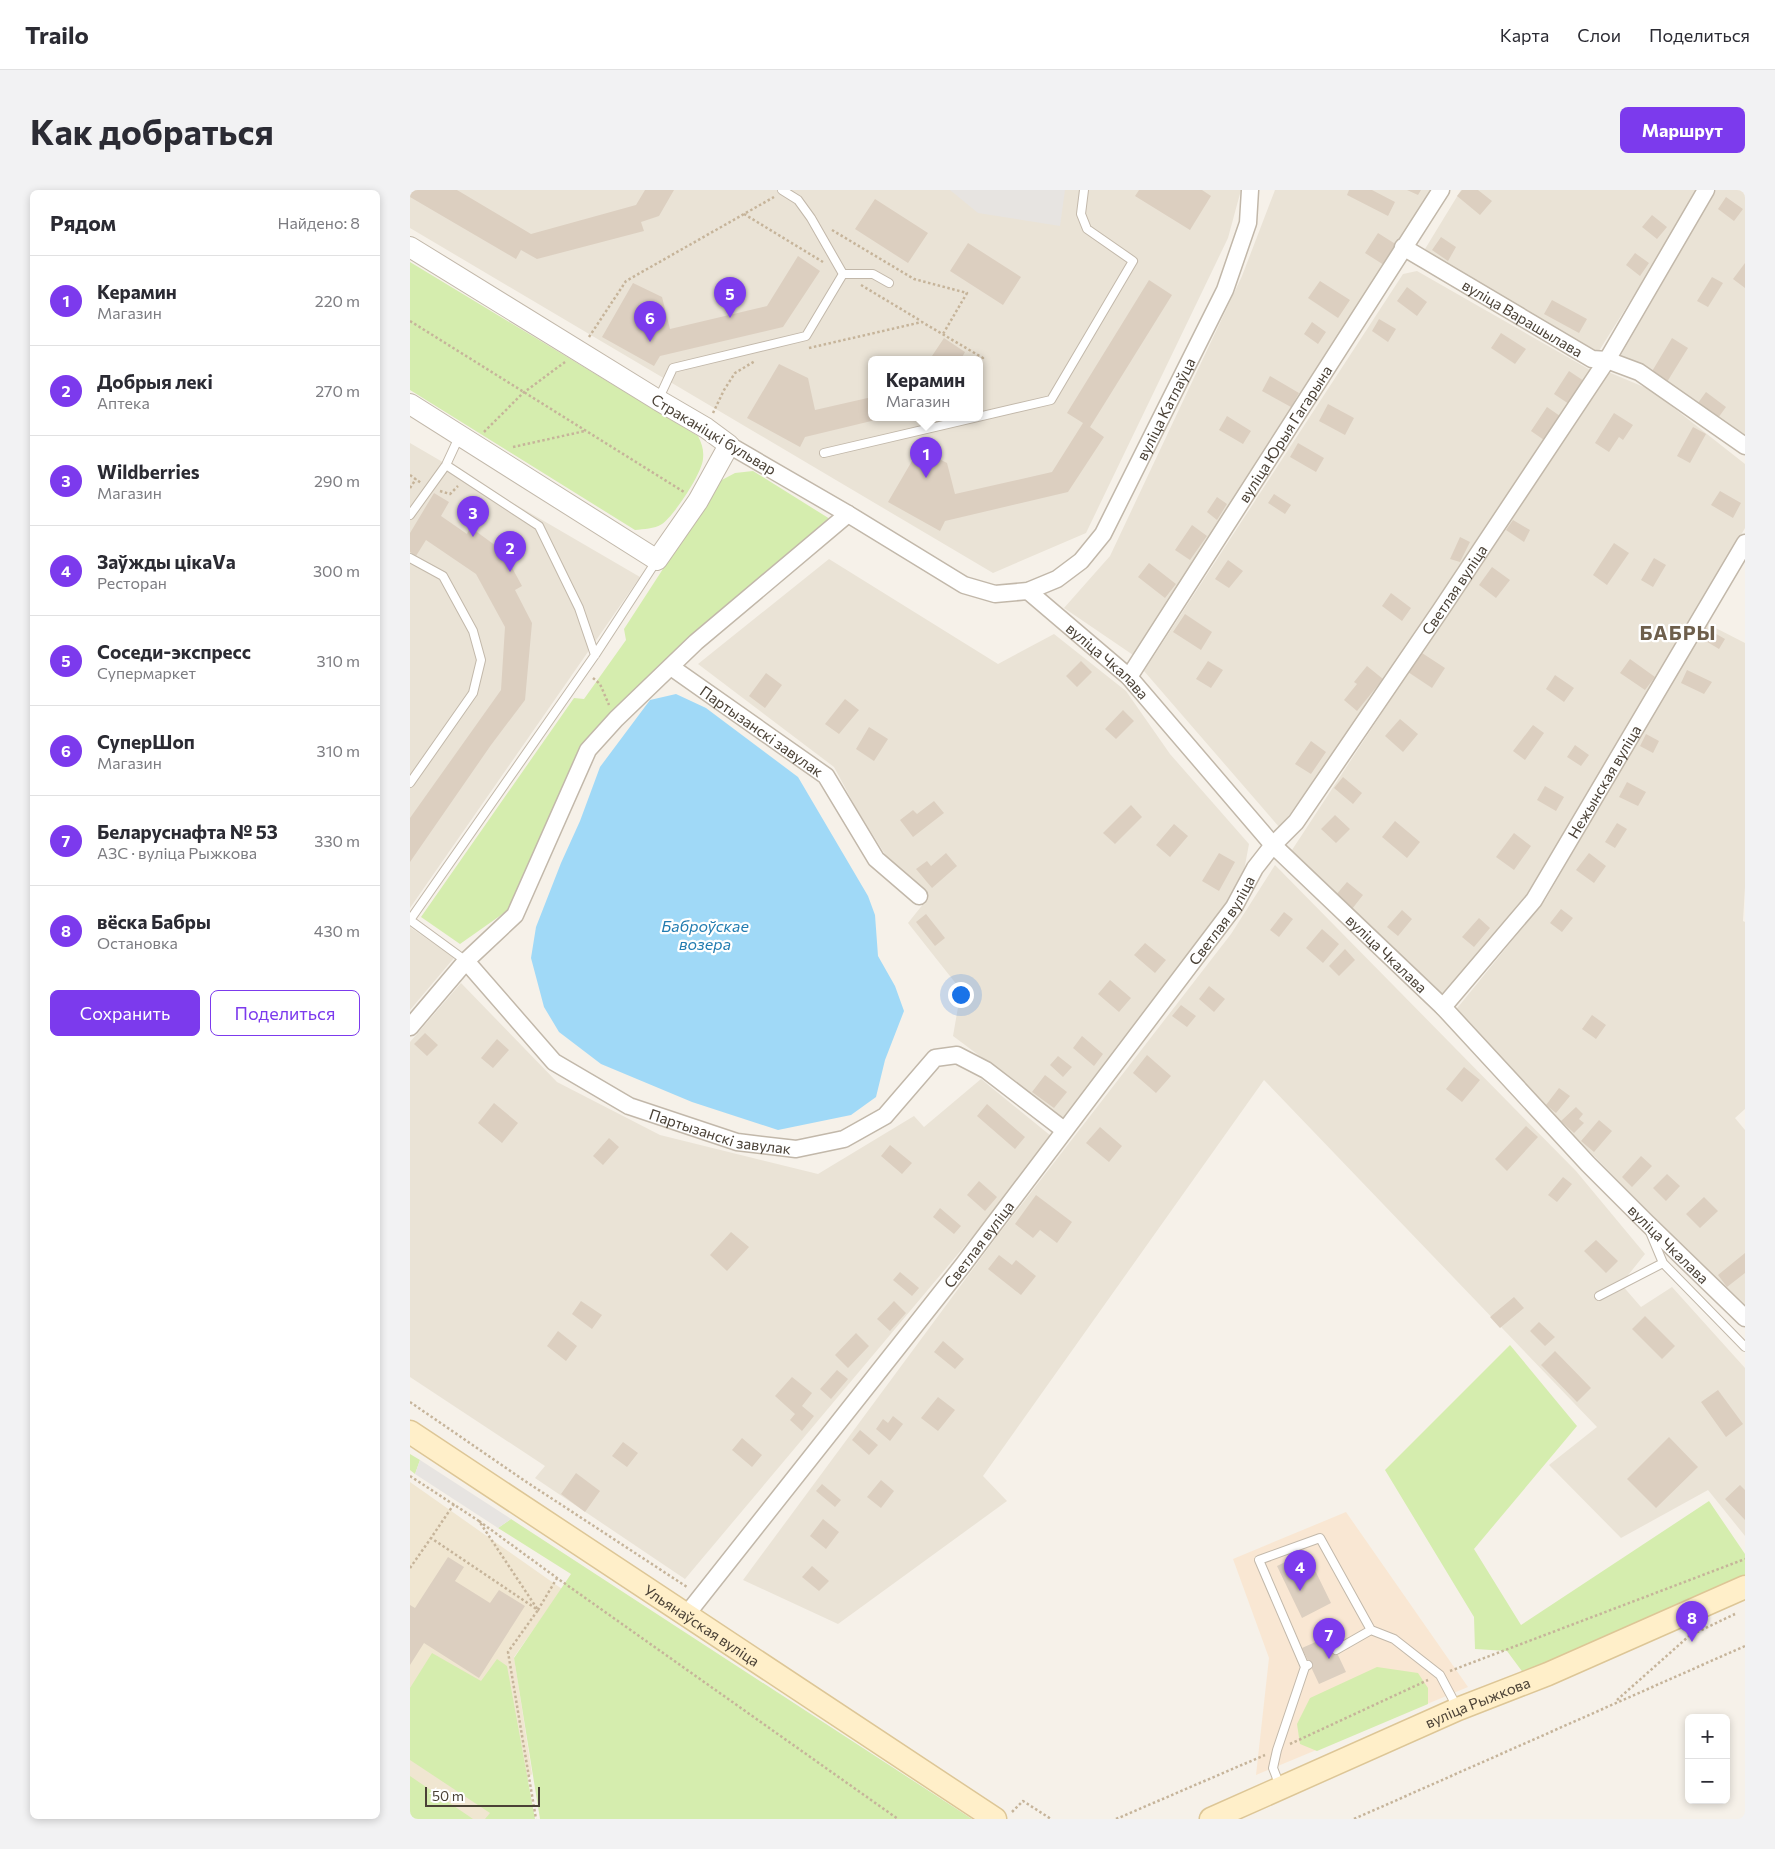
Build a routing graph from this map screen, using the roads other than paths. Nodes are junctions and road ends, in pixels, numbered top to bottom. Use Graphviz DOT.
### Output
graph roads {
  1 [pos="783,190"];
  2 [pos="1084,190"];
  3 [pos="1250,190"];
  4 [pos="1440,190"];
  5 [pos="1706,190"];
  6 [pos="410,247"];
  7 [pos="1404,247"];
  8 [pos="843,274"];
  9 [pos="889,283"];
  10 [pos="1607,360"];
  11 [pos="658,400"];
  12 [pos="410,404"];
  13 [pos="983,416"];
  14 [pos="961,421"];
  15 [pos="466,439"];
  16 [pos="729,445"];
  17 [pos="1745,446"];
  18 [pos="824,453"];
  19 [pos="446,465"];
  20 [pos="848,514"];
  21 [pos="410,515"];
  22 [pos="1745,543"];
  23 [pos="410,558"];
  24 [pos="657,560"];
  25 [pos="1028,591"];
  26 [pos="595,655"];
  27 [pos="671,667"];
  28 [pos="1129,677"];
  29 [pos="410,783"];
  30 [pos="1273,845"];
  31 [pos="919,896"];
  32 [pos="410,920"];
  33 [pos="466,960"];
  34 [pos="1443,1007"];
  35 [pos="410,1027"];
  36 [pos="1064,1130"];
  37 [pos="1646,1222"];
  38 [pos="1664,1263"];
  39 [pos="1600,1296"];
  40 [pos="1745,1318"];
  41 [pos="1745,1347"];
  42 [pos="410,1432"];
  43 [pos="1745,1587"];
  44 [pos="687,1614"];
  45 [pos="1371,1630"];
  46 [pos="1336,1650"];
  47 [pos="1458,1709"];
  48 [pos="1280,1787"];
  49 [pos="1003,1816"];
  50 [pos="1211,1819"];
  1 -- 8 [label="lane"];
  2 -- 13 [label="lane"];
  3 -- 25 [label="street, вуліца Катлаўца"];
  4 -- 7 [label="street, вуліца Юрыя Гагарына"];
  5 -- 10 [label="street, Светлая вуліца"];
  6 -- 11 [label="street, Страканіцкі бульвар"];
  7 -- 10 [label="street, вуліца Варашылава"];
  7 -- 28 [label="street, вуліца Юрыя Гагарына"];
  8 -- 9 [label="lane"];
  8 -- 11 [label="lane"];
  10 -- 17 [label="street, вуліца Варашылава"];
  10 -- 30 [label="street, Светлая вуліца"];
  11 -- 16 [label="street, Страканіцкі бульвар"];
  12 -- 15 [label="street"];
  14 -- 18 [label="lane"];
  15 -- 19 [label="lane"];
  15 -- 24 [label="street"];
  16 -- 20 [label="street, Страканіцкі бульвар"];
  16 -- 24 [label="street"];
  19 -- 21 [label="lane"];
  19 -- 26 [label="lane"];
  20 -- 25 [label="street, Страканіцкі бульвар"];
  20 -- 27 [label="street"];
  22 -- 34 [label="street, Нежынская вуліца"];
  23 -- 29 [label="lane"];
  24 -- 26 [label="lane"];
  25 -- 28 [label="street, вуліца Чкалава"];
  26 -- 32 [label="lane"];
  27 -- 31 [label="street, Партызанскі завулак"];
  27 -- 33 [label="street"];
  28 -- 30 [label="street, вуліца Чкалава"];
  30 -- 34 [label="street, вуліца Чкалава"];
  30 -- 36 [label="street, Светлая вуліца"];
  32 -- 33 [label="lane"];
  33 -- 35 [label="street"];
  33 -- 36 [label="street, Партызанскі завулак"];
  34 -- 37 [label="street, вуліца Чкалава"];
  36 -- 44 [label="street, Светлая вуліца"];
  37 -- 38 [label="lane"];
  37 -- 40 [label="street, вуліца Чкалава"];
  38 -- 39 [label="lane"];
  38 -- 41 [label="lane"];
  42 -- 44 [label="main road, Ульянаўская вуліца"];
  43 -- 47 [label="main road, вуліца Рыжкова"];
  44 -- 49 [label="main road, Ульянаўская вуліца"];
  45 -- 46 [label="lane"];
  45 -- 47 [label="lane"];
  45 -- 48 [label="lane"];
  47 -- 48 [label="main road, вуліца Рыжкова"];
  48 -- 50 [label="main road, вуліца Рыжкова"];
}
